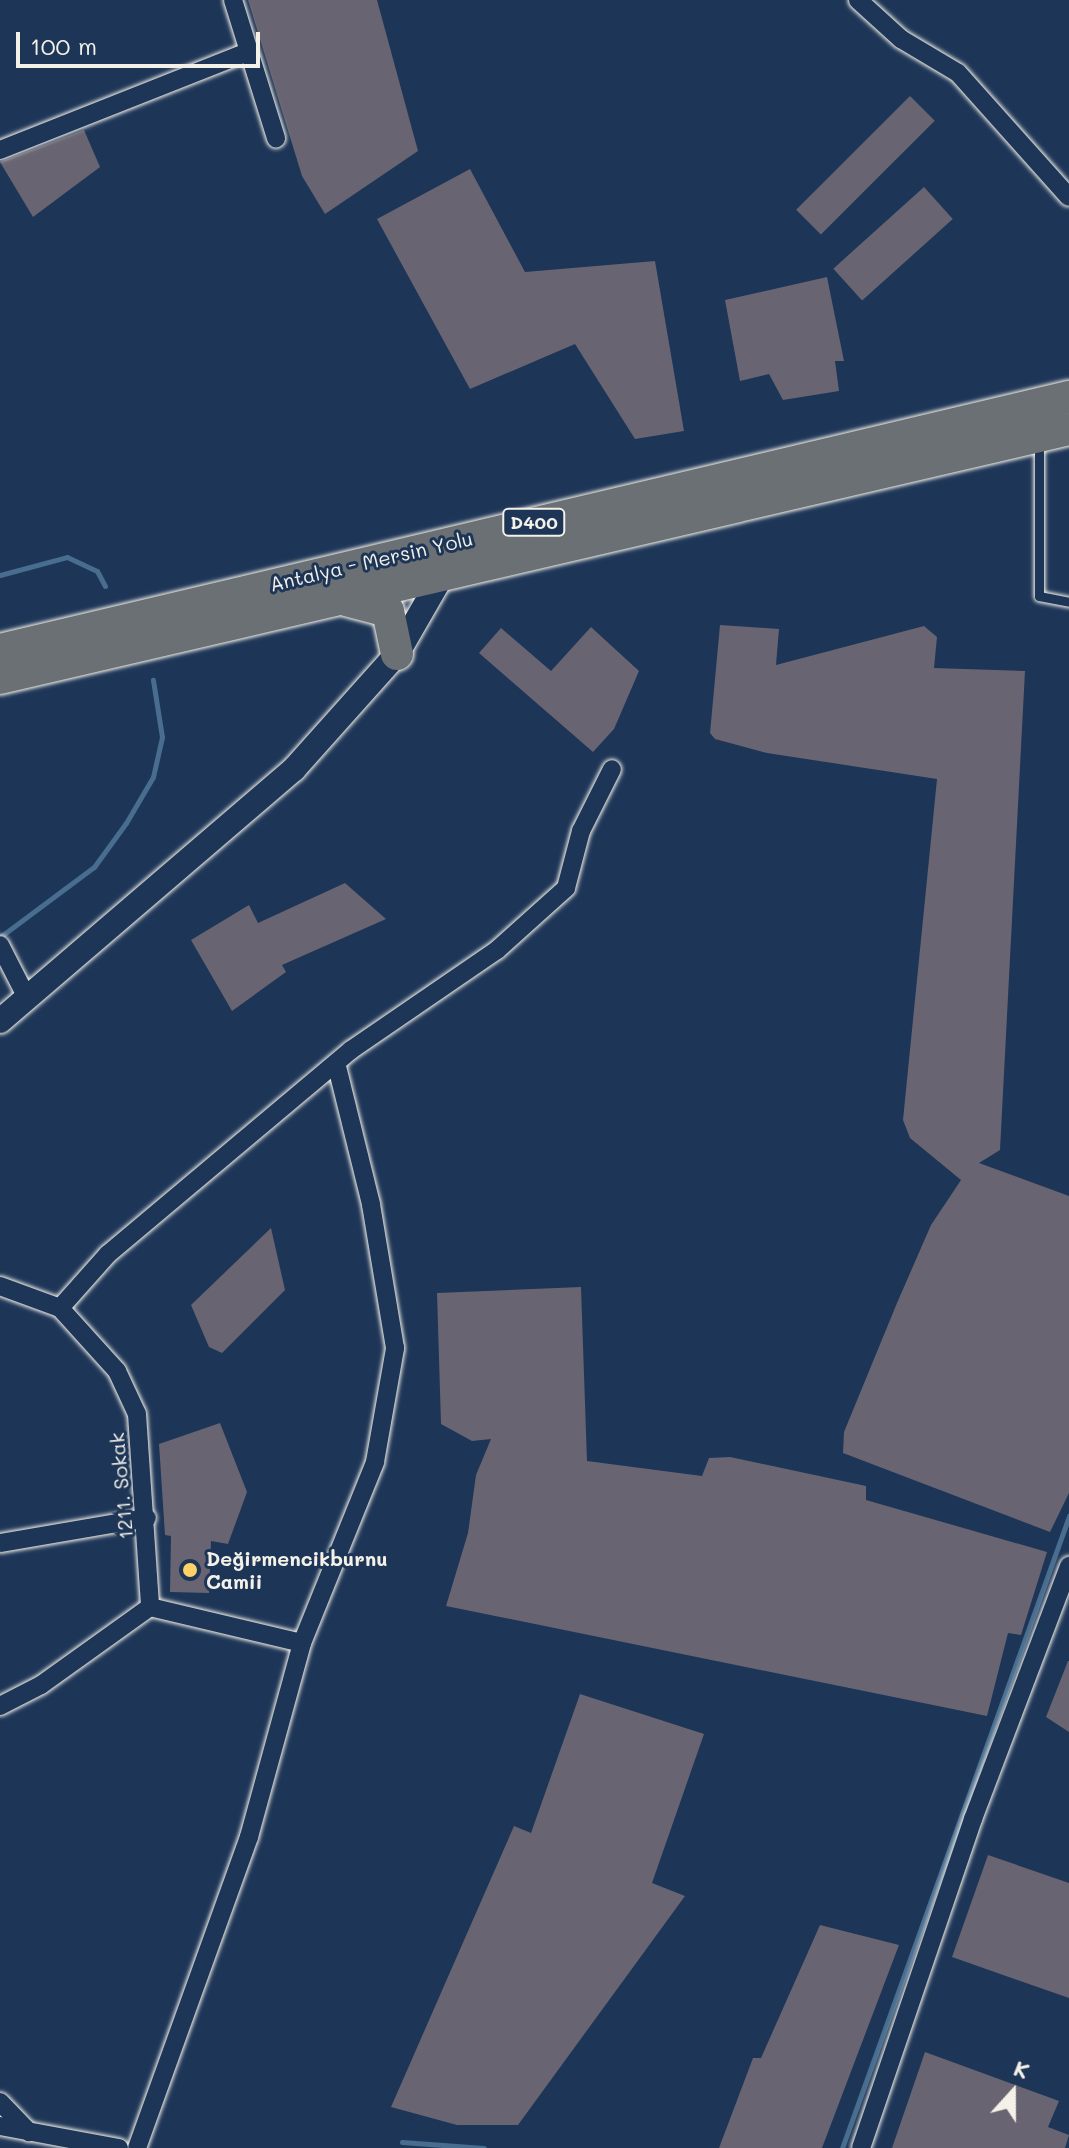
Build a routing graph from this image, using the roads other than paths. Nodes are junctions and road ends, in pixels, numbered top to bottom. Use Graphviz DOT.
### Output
graph roads {
  1 [pos="233,0"];
  2 [pos="858,0"];
  3 [pos="247,52"];
  4 [pos="276,138"];
  5 [pos="0,150"];
  6 [pos="1069,197"];
  7 [pos="1069,397"];
  8 [pos="1054,432"];
  9 [pos="441,559"];
  10 [pos="335,598"];
  11 [pos="1069,602"];
  12 [pos="0,650"];
  13 [pos="397,654"];
  14 [pos="0,678"];
  15 [pos="612,769"];
  16 [pos="1,947"];
  17 [pos="27,998"];
  18 [pos="0,1021"];
  19 [pos="336,1063"];
  20 [pos="0,1286"];
  21 [pos="60,1308"];
  22 [pos="147,1518"];
  23 [pos="0,1543"];
  24 [pos="1069,1566"];
  25 [pos="150,1607"];
  26 [pos="302,1643"];
  27 [pos="0,1706"];
  28 [pos="0,2102"];
  29 [pos="0,2126"];
  30 [pos="29,2132"];
  31 [pos="119,2148"];
  32 [pos="137,2148"];
  33 [pos="861,2148"];
  1 -- 3 [label="street"];
  2 -- 6 [label="street"];
  3 -- 4 [label="street"];
  3 -- 5 [label="street"];
  7 -- 9 [label="highway, Antalya - Mersin Yolu / D400"];
  8 -- 9 [label="highway, Antalya - Mersin Yolu / D400"];
  8 -- 11 [label="lane"];
  9 -- 10 [label="highway, Antalya - Mersin Yolu / D400"];
  9 -- 12 [label="highway, Antalya - Mersin Yolu / D400"];
  9 -- 13 [label="street"];
  10 -- 13 [label="highway"];
  10 -- 14 [label="highway, Antalya - Mersin Yolu / D400"];
  13 -- 17 [label="street"];
  15 -- 19 [label="street"];
  16 -- 17 [label="street"];
  17 -- 18 [label="street"];
  19 -- 21 [label="street"];
  19 -- 26 [label="street"];
  20 -- 21 [label="street, 1211. Sokak"];
  21 -- 22 [label="street, 1211. Sokak"];
  22 -- 23 [label="street"];
  22 -- 25 [label="street, 1211. Sokak"];
  24 -- 33 [label="street"];
  25 -- 26 [label="street"];
  25 -- 27 [label="street"];
  26 -- 32 [label="street"];
  28 -- 30 [label="street"];
  29 -- 30 [label="street"];
  30 -- 31 [label="street"];
}
